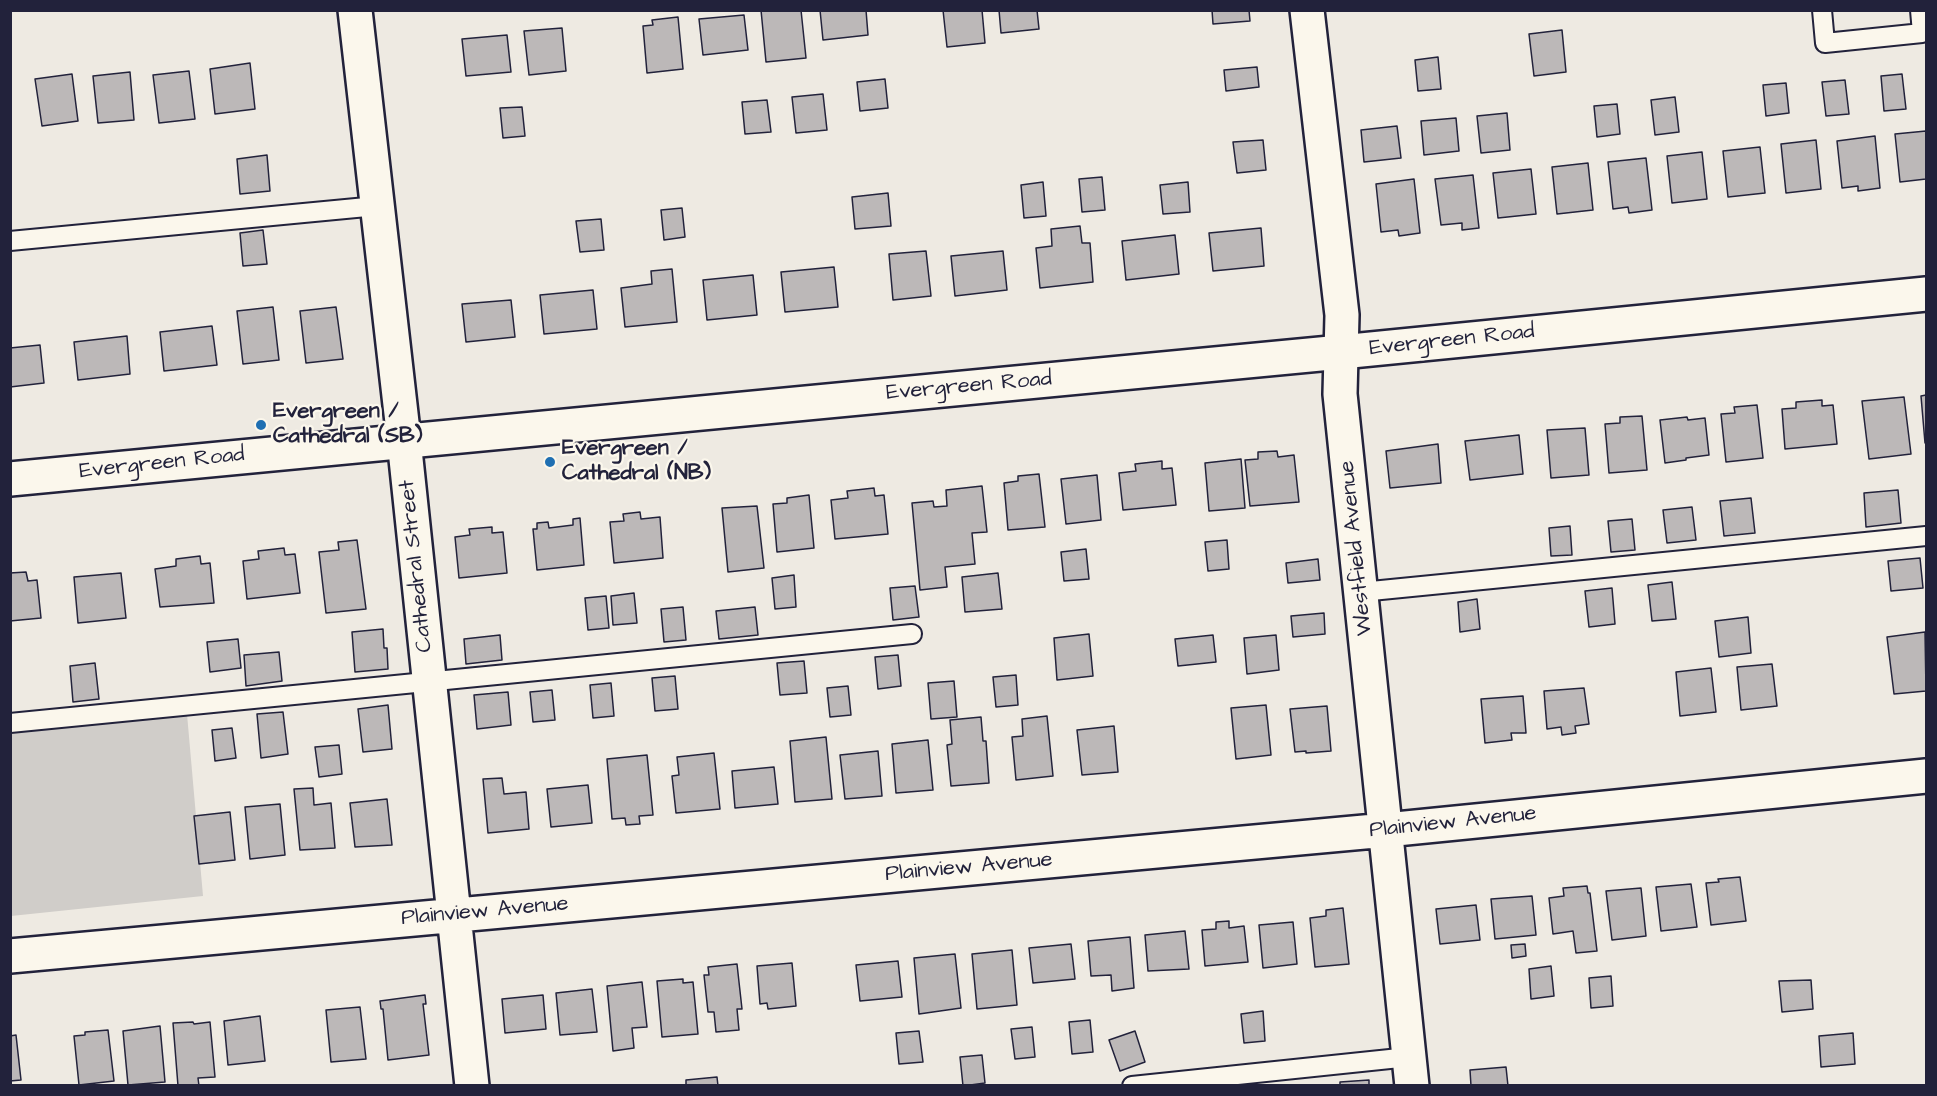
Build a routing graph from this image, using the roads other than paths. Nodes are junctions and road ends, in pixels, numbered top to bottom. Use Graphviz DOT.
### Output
graph roads {
  1 [pos="355,10"];
  2 [pos="1307,10"];
  3 [pos="1822,10"];
  4 [pos="1920,10"];
  5 [pos="377,206"];
  6 [pos="10,241"];
  7 [pos="1926,294"];
  8 [pos="1341,352"];
  9 [pos="404,440"];
  10 [pos="10,479"];
  11 [pos="1926,536"];
  12 [pos="1361,592"];
  13 [pos="912,634"];
  14 [pos="429,682"];
  15 [pos="10,723"];
  16 [pos="1926,776"];
  17 [pos="1386,830"];
  18 [pos="454,914"];
  19 [pos="10,956"];
  20 [pos="1411,1071"];
  21 [pos="472,1086"];
  22 [pos="1132,1086"];
  1 -- 5 [label="street, Cathedral Street"];
  2 -- 8 [label="street, Westfield Avenue"];
  3 -- 4 [label="lane"];
  5 -- 6 [label="lane"];
  5 -- 9 [label="street, Cathedral Street"];
  7 -- 8 [label="street, Evergreen Road"];
  8 -- 9 [label="street, Evergreen Road"];
  8 -- 12 [label="street, Westfield Avenue"];
  9 -- 10 [label="street, Evergreen Road"];
  9 -- 14 [label="street, Cathedral Street"];
  11 -- 12 [label="lane"];
  12 -- 17 [label="street, Westfield Avenue"];
  13 -- 14 [label="lane"];
  14 -- 15 [label="lane"];
  14 -- 18 [label="street, Cathedral Street"];
  16 -- 17 [label="street, Plainview Avenue"];
  17 -- 18 [label="street, Plainview Avenue"];
  17 -- 20 [label="street, Westfield Avenue"];
  18 -- 19 [label="street, Plainview Avenue"];
  18 -- 21 [label="street, Cathedral Street"];
  20 -- 22 [label="lane"];
}
